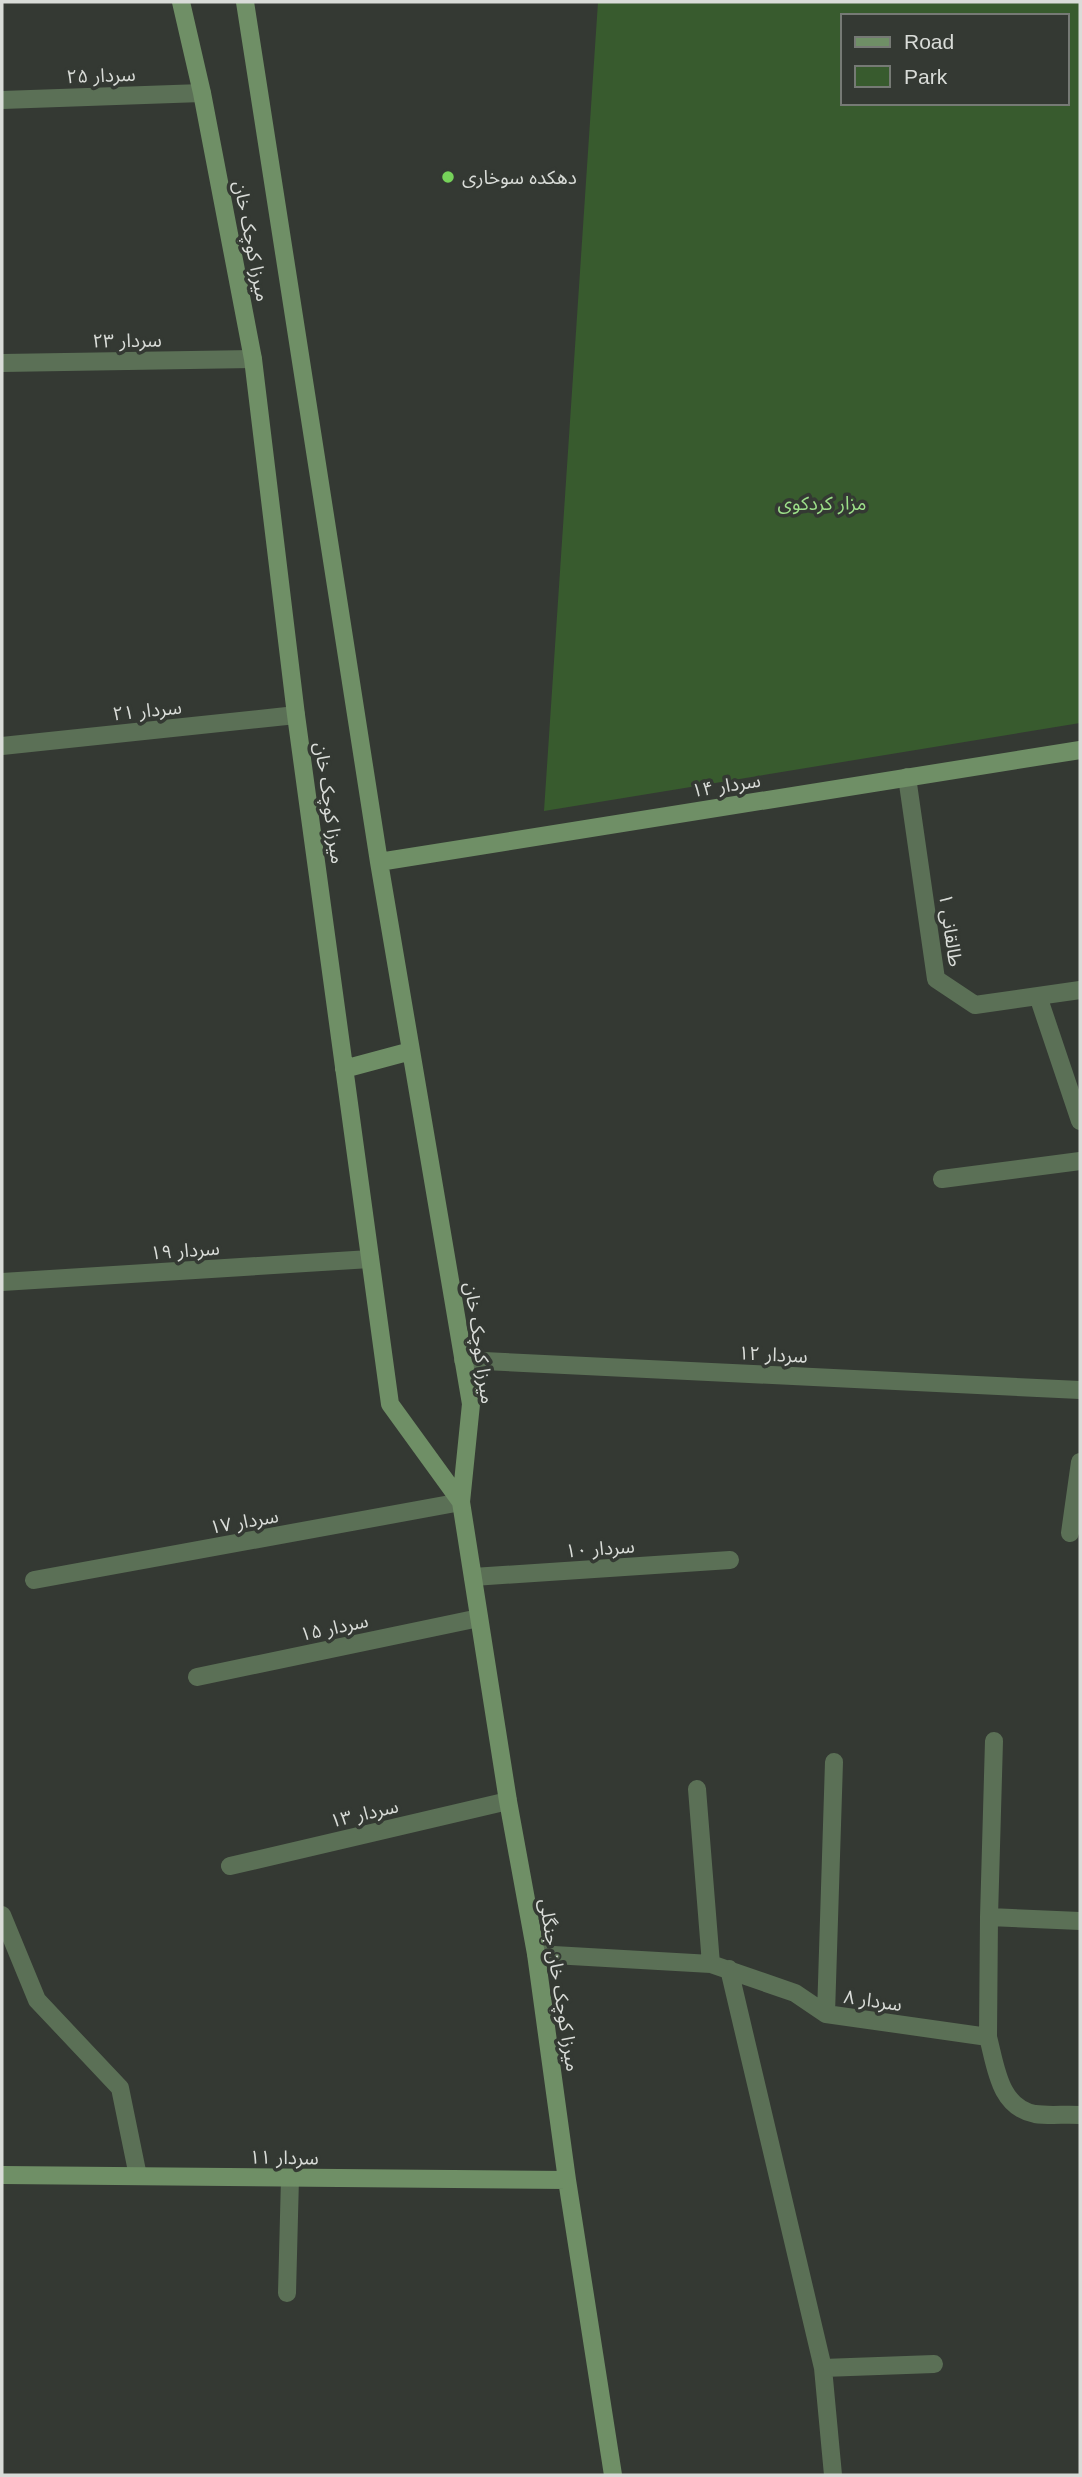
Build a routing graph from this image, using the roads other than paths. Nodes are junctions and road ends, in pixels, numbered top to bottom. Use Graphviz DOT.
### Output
graph roads {
  1 [pos="181,2"];
  2 [pos="245,2"];
  3 [pos="202,93"];
  4 [pos="2,100"];
  5 [pos="253,359"];
  6 [pos="2,363"];
  7 [pos="296,715"];
  8 [pos="2,746"];
  9 [pos="1080,750"];
  10 [pos="907,777"];
  11 [pos="379,862"];
  12 [pos="1080,990"];
  13 [pos="1038,996"];
  14 [pos="411,1051"];
  15 [pos="344,1069"];
  16 [pos="1080,1121"];
  17 [pos="1080,1161"];
  18 [pos="942,1179"];
  19 [pos="370,1259"];
  20 [pos="2,1282"];
  21 [pos="463,1360"];
  22 [pos="1080,1390"];
  23 [pos="1080,1462"];
  24 [pos="461,1502"];
  25 [pos="1070,1532"];
  26 [pos="730,1560"];
  27 [pos="473,1577"];
  28 [pos="34,1580"];
  29 [pos="479,1618"];
  30 [pos="197,1676"];
  31 [pos="994,1741"];
  32 [pos="834,1762"];
  33 [pos="697,1789"];
  34 [pos="508,1801"];
  35 [pos="230,1866"];
  36 [pos="2,1914"];
  37 [pos="989,1917"];
  38 [pos="1080,1921"];
  39 [pos="536,1954"];
  40 [pos="711,1964"];
  41 [pos="729,1969"];
  42 [pos="827,2014"];
  43 [pos="988,2038"];
  44 [pos="1080,2115"];
  45 [pos="2,2175"];
  46 [pos="138,2176"];
  47 [pos="290,2178"];
  48 [pos="567,2180"];
  49 [pos="287,2293"];
  50 [pos="934,2364"];
  51 [pos="823,2368"];
  52 [pos="613,2475"];
  53 [pos="832,2475"];
  1 -- 3 [label="main road, میرزا کوچک خان"];
  2 -- 11 [label="main road, میرزا کوچک خان"];
  3 -- 4 [label="street, سردار ۲۵"];
  3 -- 5 [label="main road, میرزا کوچک خان"];
  5 -- 6 [label="street, سردار ۲۳"];
  5 -- 7 [label="main road, میرزا کوچک خان"];
  7 -- 8 [label="street, سردار ۲۱"];
  7 -- 15 [label="main road, میرزا کوچک خان"];
  9 -- 10 [label="main road, سردار ۱۴"];
  10 -- 11 [label="main road, سردار ۱۴"];
  10 -- 13 [label="street, طالقانی ۱"];
  11 -- 14 [label="main road, میرزا کوچک خان"];
  12 -- 13 [label="street, طالقانی ۱"];
  13 -- 16 [label="street"];
  14 -- 15 [label="main road"];
  14 -- 21 [label="main road, میرزا کوچک خان"];
  15 -- 19 [label="main road, میرزا کوچک خان"];
  17 -- 18 [label="street"];
  19 -- 20 [label="street, سردار ۱۹"];
  19 -- 24 [label="main road, میرزا کوچک خان"];
  21 -- 22 [label="street, سردار ۱۲"];
  21 -- 24 [label="main road, میرزا کوچک خان"];
  23 -- 25 [label="street"];
  24 -- 27 [label="main road, میرزا کوچک خان جنگلی"];
  24 -- 28 [label="street, سردار ۱۷"];
  26 -- 27 [label="street, سردار ۱۰"];
  27 -- 29 [label="main road, میرزا کوچک خان جنگلی"];
  29 -- 30 [label="street, سردار ۱۵"];
  29 -- 34 [label="main road, میرزا کوچک خان جنگلی"];
  31 -- 37 [label="street"];
  32 -- 42 [label="street"];
  33 -- 40 [label="street"];
  34 -- 35 [label="street, سردار ۱۳"];
  34 -- 39 [label="main road, میرزا کوچک خان جنگلی"];
  36 -- 46 [label="street"];
  37 -- 38 [label="street"];
  37 -- 43 [label="street"];
  39 -- 40 [label="street, سردار ۸"];
  39 -- 48 [label="main road, میرزا کوچک خان جنگلی"];
  40 -- 41 [label="street, سردار ۸"];
  41 -- 42 [label="street, سردار ۸"];
  41 -- 51 [label="street"];
  42 -- 43 [label="street, سردار ۸"];
  43 -- 44 [label="street"];
  45 -- 46 [label="main road, سردار ۱۱"];
  46 -- 47 [label="main road, سردار ۱۱"];
  47 -- 48 [label="main road, سردار ۱۱"];
  47 -- 49 [label="street"];
  48 -- 52 [label="main road, میرزا کوچک خان جنگلی"];
  50 -- 51 [label="street"];
  51 -- 53 [label="street"];
}
